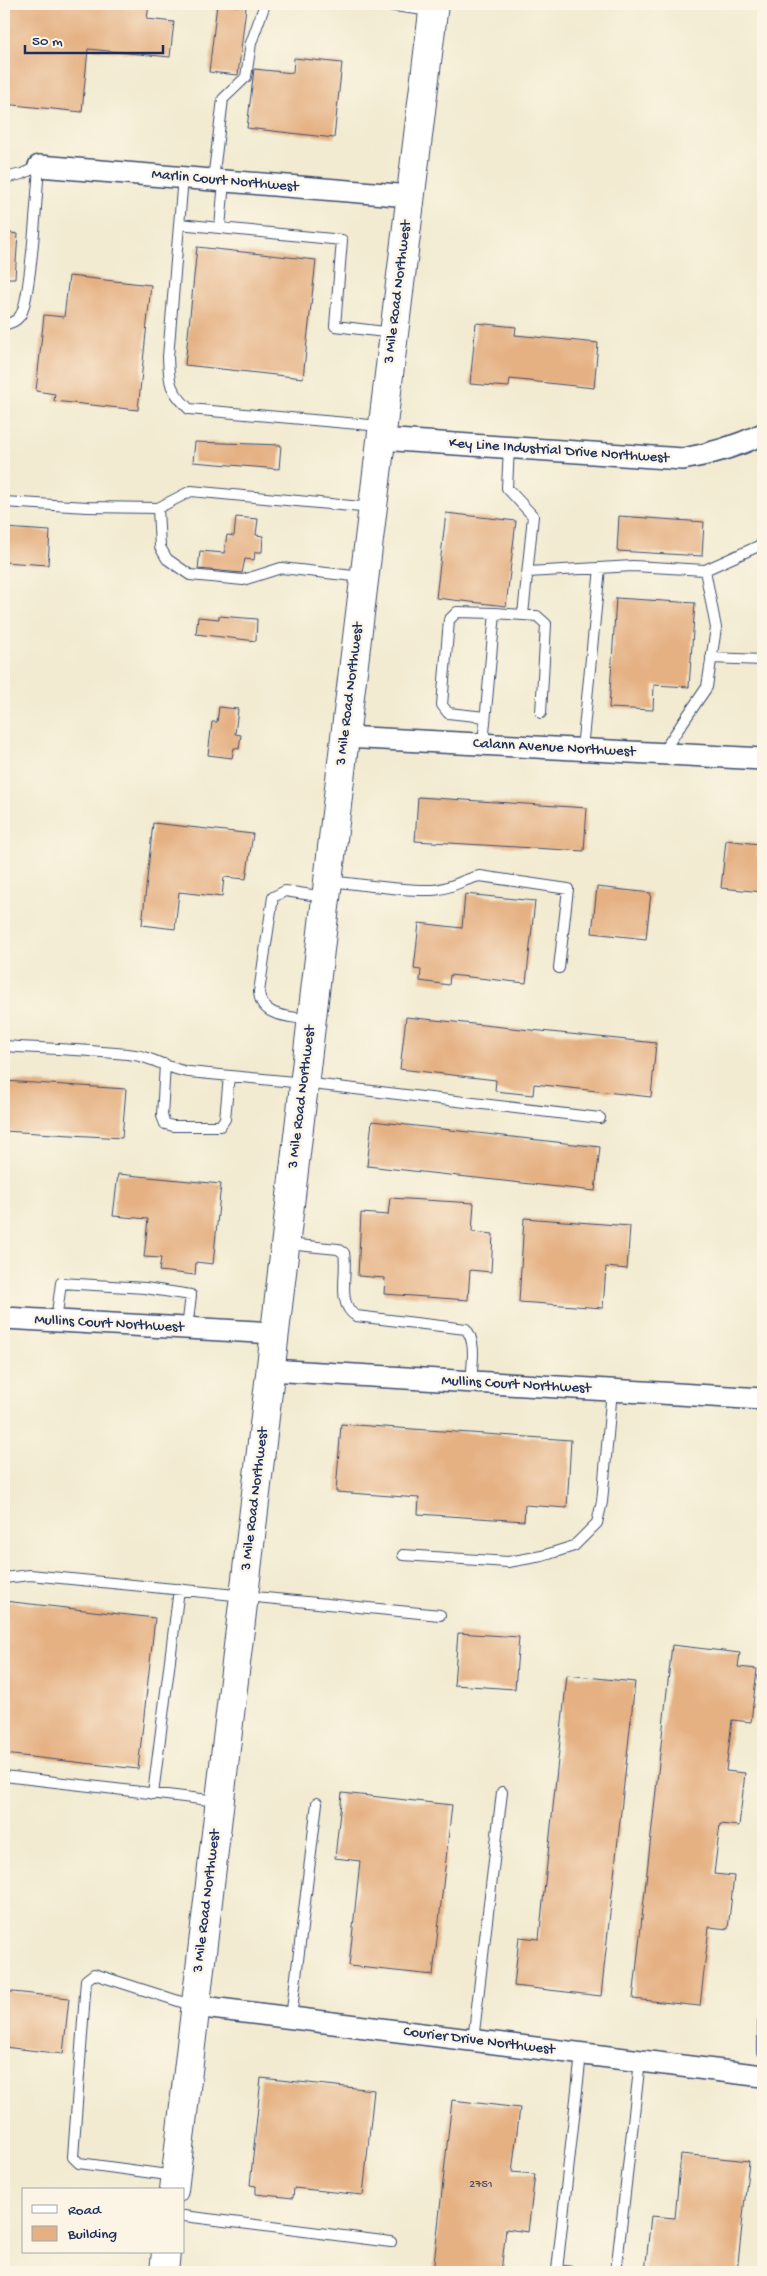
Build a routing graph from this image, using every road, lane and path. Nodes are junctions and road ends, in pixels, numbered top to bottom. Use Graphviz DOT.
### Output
graph roads {
  1 [pos="265,4"];
  2 [pos="380,4"];
  3 [pos="433,8"];
  4 [pos="39,166"];
  5 [pos="183,177"];
  6 [pos="4,178"];
  7 [pos="219,180"];
  8 [pos="410,196"];
  9 [pos="179,224"];
  10 [pos="220,228"];
  11 [pos="4,324"];
  12 [pos="393,333"];
  13 [pos="381,433"];
  14 [pos="763,434"];
  15 [pos="510,447"];
  16 [pos="4,502"];
  17 [pos="158,508"];
  18 [pos="372,508"];
  19 [pos="763,544"];
  20 [pos="600,568"];
  21 [pos="706,570"];
  22 [pos="528,572"];
  23 [pos="364,577"];
  24 [pos="495,613"];
  25 [pos="523,615"];
  26 [pos="711,658"];
  27 [pos="763,660"];
  28 [pos="541,713"];
  29 [pos="485,717"];
  30 [pos="345,737"];
  31 [pos="483,744"];
  32 [pos="582,749"];
  33 [pos="662,753"];
  34 [pos="763,759"];
  35 [pos="327,889"];
  36 [pos="559,968"];
  37 [pos="312,1020"];
  38 [pos="4,1046"];
  39 [pos="165,1064"];
  40 [pos="229,1076"];
  41 [pos="304,1083"];
  42 [pos="600,1118"];
  43 [pos="285,1244"];
  44 [pos="4,1318"];
  45 [pos="56,1321"];
  46 [pos="187,1328"];
  47 [pos="274,1334"];
  48 [pos="270,1370"];
  49 [pos="471,1382"];
  50 [pos="612,1390"];
  51 [pos="763,1400"];
  52 [pos="403,1554"];
  53 [pos="4,1578"];
  54 [pos="179,1589"];
  55 [pos="244,1595"];
  56 [pos="440,1615"];
  57 [pos="4,1776"];
  58 [pos="502,1792"];
  59 [pos="153,1794"];
  60 [pos="219,1801"];
  61 [pos="317,1803"];
  62 [pos="195,2006"];
  63 [pos="291,2018"];
  64 [pos="763,2025"];
  65 [pos="473,2041"];
  66 [pos="763,2052"];
  67 [pos="582,2054"];
  68 [pos="640,2061"];
  69 [pos="763,2076"];
  70 [pos="175,2183"];
  71 [pos="185,2216"];
  72 [pos="391,2242"];
  73 [pos="166,2254"];
  74 [pos="557,2271"];
  75 [pos="164,2272"];
  76 [pos="573,2272"];
  77 [pos="616,2272"];
  1 -- 7 [label="lane"];
  2 -- 3 [label="lane"];
  3 -- 8 [label="main road, 3 Mile Road Northwest"];
  4 -- 5 [label="street, Marlin Court Northwest"];
  4 -- 6 [label="lane"];
  4 -- 11 [label="lane"];
  5 -- 7 [label="street, Marlin Court Northwest"];
  5 -- 9 [label="lane"];
  7 -- 8 [label="street, Marlin Court Northwest"];
  7 -- 10 [label="lane"];
  8 -- 12 [label="main road, 3 Mile Road Northwest"];
  9 -- 10 [label="lane"];
  9 -- 13 [label="lane"];
  10 -- 12 [label="lane"];
  12 -- 13 [label="main road, 3 Mile Road Northwest"];
  13 -- 15 [label="street, Key Line Industrial Drive Northwest"];
  13 -- 18 [label="main road, 3 Mile Road Northwest"];
  14 -- 15 [label="street, Key Line Industrial Drive Northwest"];
  15 -- 22 [label="lane"];
  16 -- 17 [label="lane"];
  17 -- 18 [label="lane"];
  17 -- 23 [label="lane"];
  18 -- 23 [label="main road, 3 Mile Road Northwest"];
  19 -- 21 [label="lane"];
  20 -- 21 [label="lane"];
  20 -- 22 [label="lane"];
  20 -- 32 [label="lane"];
  21 -- 26 [label="lane"];
  22 -- 25 [label="lane"];
  23 -- 30 [label="main road, 3 Mile Road Northwest"];
  24 -- 25 [label="lane"];
  24 -- 29 [label="lane"];
  24 -- 29 [label="lane"];
  25 -- 28 [label="lane"];
  26 -- 27 [label="lane"];
  26 -- 33 [label="lane"];
  29 -- 31 [label="lane"];
  30 -- 31 [label="street, Calann Avenue Northwest"];
  30 -- 35 [label="main road, 3 Mile Road Northwest"];
  31 -- 32 [label="street, Calann Avenue Northwest"];
  32 -- 33 [label="street, Calann Avenue Northwest"];
  33 -- 34 [label="street, Calann Avenue Northwest"];
  35 -- 36 [label="lane"];
  35 -- 37 [label="main road, 3 Mile Road Northwest"];
  35 -- 37 [label="lane"];
  37 -- 41 [label="main road, 3 Mile Road Northwest"];
  38 -- 39 [label="lane"];
  39 -- 40 [label="lane"];
  39 -- 40 [label="lane"];
  40 -- 41 [label="lane"];
  41 -- 42 [label="lane"];
  41 -- 43 [label="main road, 3 Mile Road Northwest"];
  43 -- 47 [label="main road, 3 Mile Road Northwest"];
  43 -- 49 [label="lane"];
  44 -- 45 [label="street, Mullins Court Northwest"];
  45 -- 46 [label="street, Mullins Court Northwest"];
  45 -- 46 [label="lane"];
  46 -- 47 [label="street, Mullins Court Northwest"];
  47 -- 48 [label="main road, 3 Mile Road Northwest"];
  48 -- 49 [label="street, Mullins Court Northwest"];
  48 -- 55 [label="main road, 3 Mile Road Northwest"];
  49 -- 50 [label="street, Mullins Court Northwest"];
  50 -- 51 [label="street, Mullins Court Northwest"];
  50 -- 52 [label="lane"];
  53 -- 54 [label="lane"];
  54 -- 55 [label="lane"];
  54 -- 59 [label="lane"];
  55 -- 56 [label="lane"];
  55 -- 60 [label="main road, 3 Mile Road Northwest"];
  57 -- 59 [label="lane"];
  58 -- 65 [label="lane"];
  59 -- 60 [label="lane"];
  60 -- 62 [label="main road, 3 Mile Road Northwest"];
  61 -- 63 [label="lane"];
  62 -- 63 [label="street, Courier Drive Northwest"];
  62 -- 70 [label="main road, 3 Mile Road Northwest"];
  62 -- 70 [label="lane"];
  63 -- 65 [label="street, Courier Drive Northwest"];
  64 -- 66 [label="lane"];
  65 -- 67 [label="street, Courier Drive Northwest"];
  67 -- 68 [label="street, Courier Drive Northwest"];
  67 -- 74 [label="lane"];
  68 -- 69 [label="street, Courier Drive Northwest"];
  68 -- 77 [label="lane"];
  71 -- 72 [label="lane"];
  73 -- 75 [label="main road"];
  74 -- 76 [label="lane"];
}
